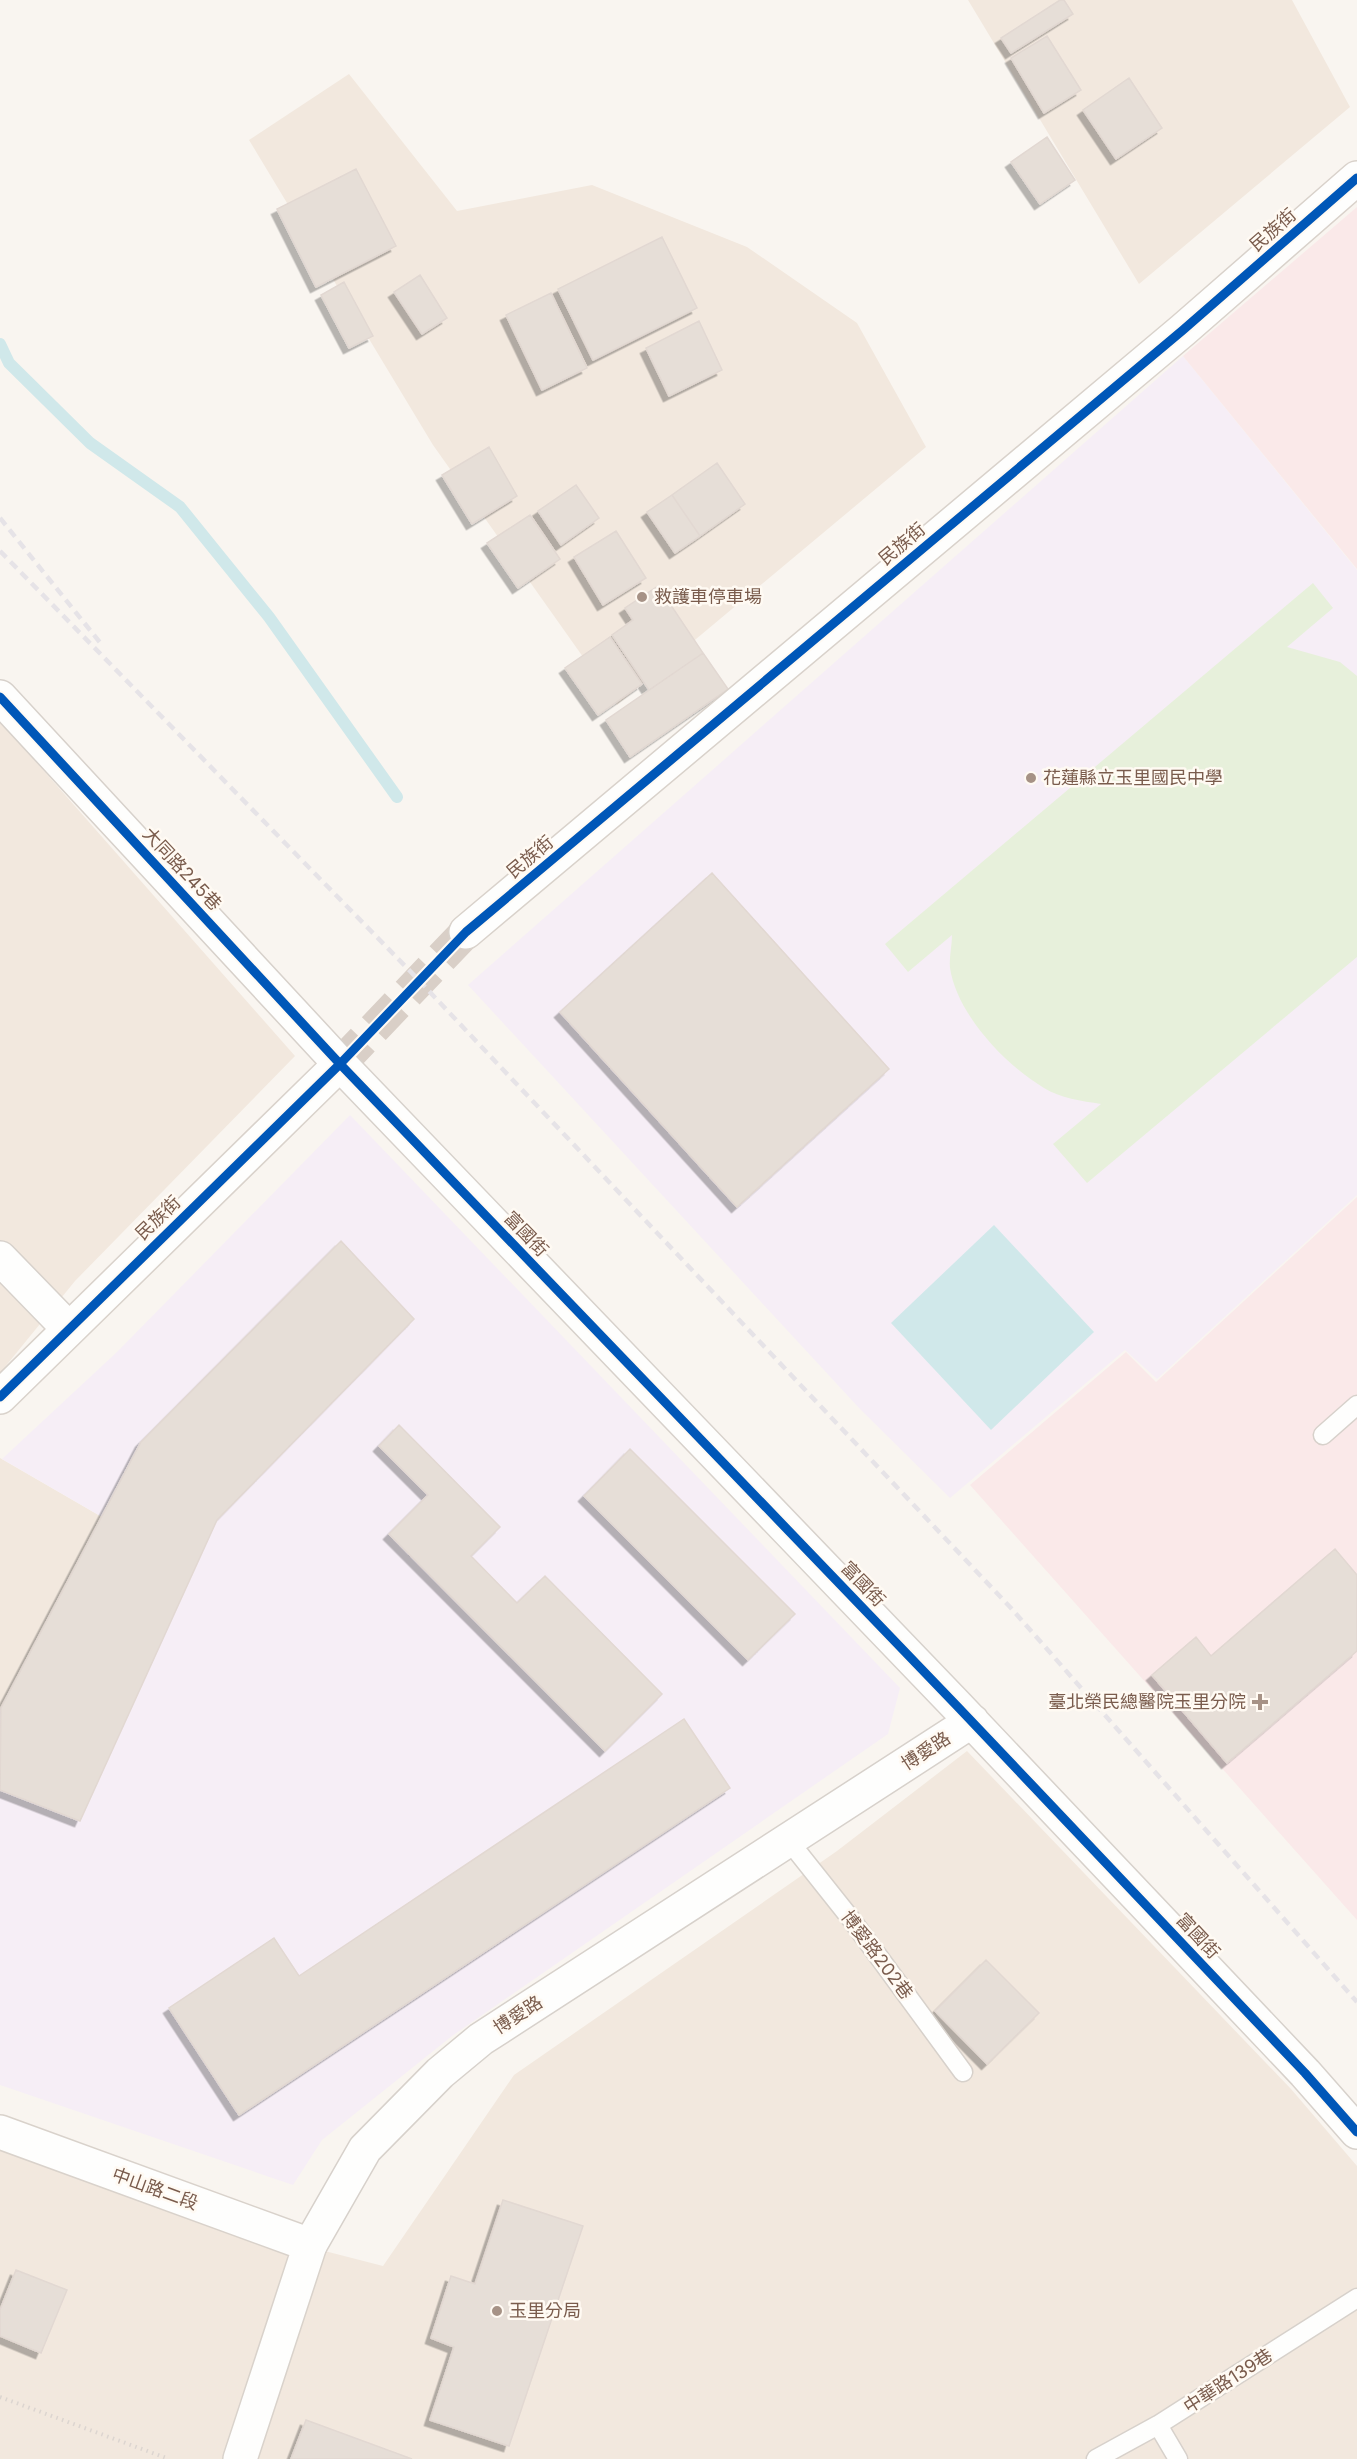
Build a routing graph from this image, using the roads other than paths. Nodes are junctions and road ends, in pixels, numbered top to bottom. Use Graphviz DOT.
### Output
graph roads {
  1 [pos="1357,178"];
  2 [pos="0,697"];
  3 [pos="466,932"];
  4 [pos="340,1064"];
  5 [pos="0,1258"];
  6 [pos="68,1328"];
  7 [pos="0,1396"];
  8 [pos="1357,1405"];
  9 [pos="1323,1436"];
  10 [pos="972,1721"];
  11 [pos="789,1841"];
  12 [pos="963,2072"];
  13 [pos="0,2132"];
  14 [pos="1357,2132"];
  15 [pos="310,2246"];
  16 [pos="1357,2298"];
  17 [pos="1158,2425"];
  18 [pos="240,2459"];
  19 [pos="1096,2459"];
  20 [pos="1178,2459"];
  1 -- 3 [label="street, 民族街"];
  2 -- 4 [label="street, 大同路245巷"];
  4 -- 6 [label="street, 民族街"];
  4 -- 10 [label="street, 富國街"];
  5 -- 6 [label="street"];
  6 -- 7 [label="street, 民族街"];
  8 -- 9 [label="lane"];
  10 -- 11 [label="street, 博愛路"];
  10 -- 14 [label="street, 富國街"];
  11 -- 12 [label="lane, 博愛路202巷"];
  11 -- 15 [label="street, 博愛路"];
  13 -- 15 [label="street, 中山路二段"];
  15 -- 18 [label="street, 博愛路"];
  16 -- 17 [label="lane, 中華路139巷"];
  17 -- 19 [label="lane, 中華路139巷"];
  17 -- 20 [label="lane"];
}
